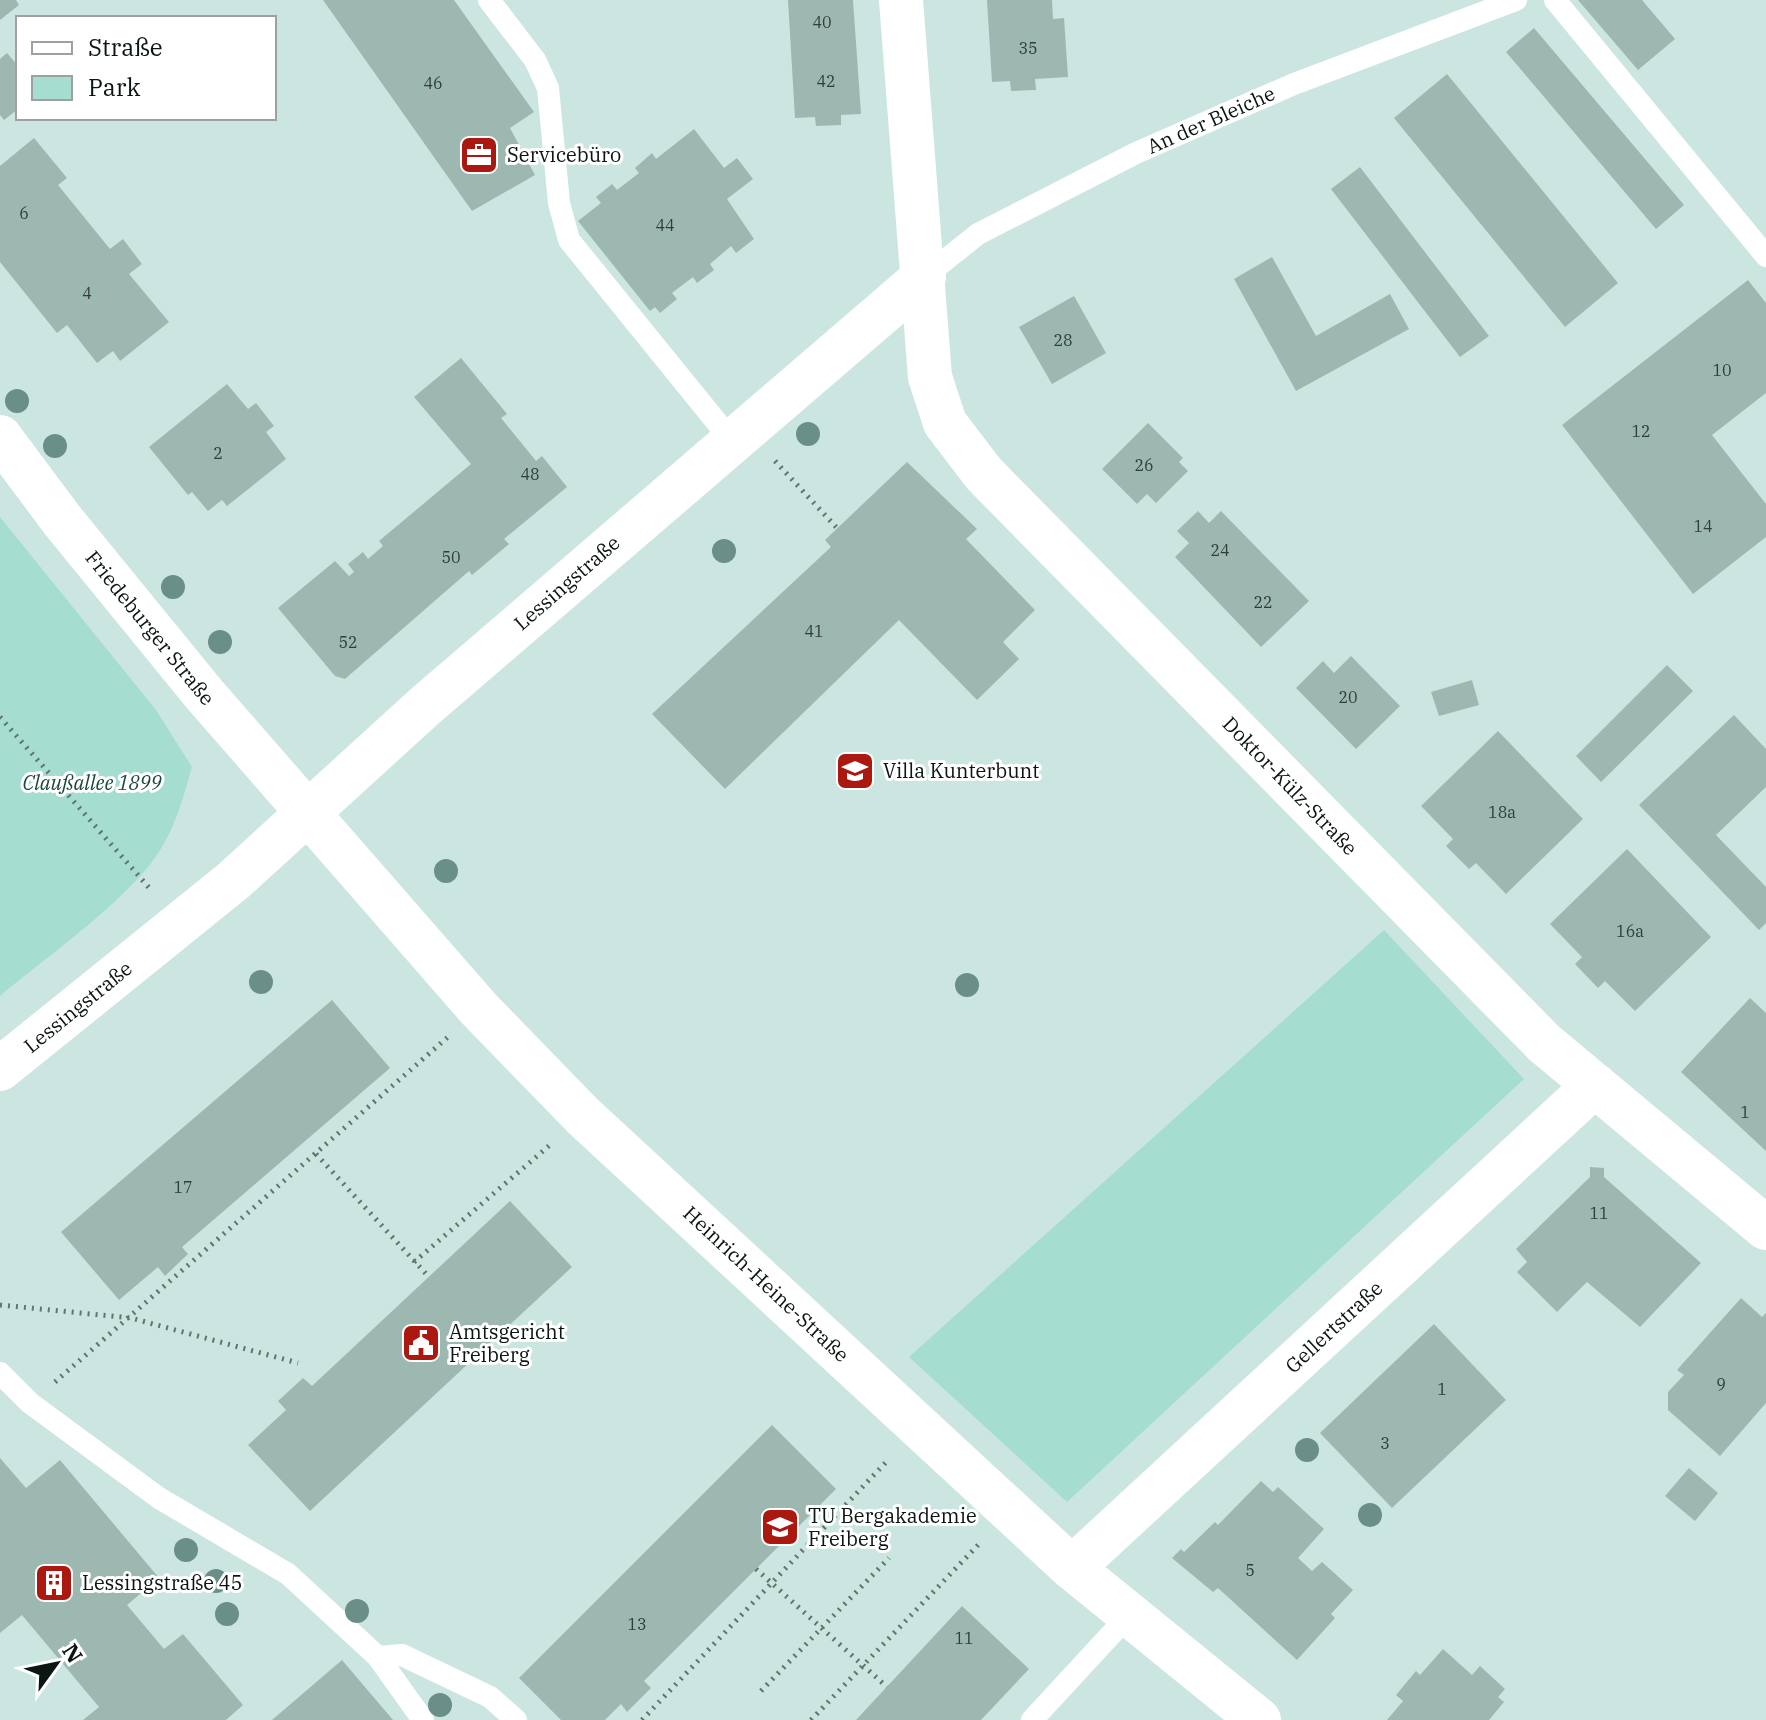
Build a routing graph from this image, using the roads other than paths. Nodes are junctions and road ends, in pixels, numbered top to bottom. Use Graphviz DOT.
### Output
graph roads {
  1 [pos="489,0"];
  2 [pos="901,0"];
  3 [pos="1516,0"];
  4 [pos="1555,0"];
  5 [pos="1766,256"];
  6 [pos="924,277"];
  7 [pos="740,435"];
  8 [pos="0,437"];
  9 [pos="308,813"];
  10 [pos="0,1069"];
  11 [pos="1595,1085"];
  12 [pos="1766,1228"];
  13 [pos="0,1373"];
  14 [pos="1072,1568"];
  15 [pos="1130,1614"];
  16 [pos="378,1657"];
  17 [pos="423,1720"];
  18 [pos="516,1720"];
  19 [pos="1032,1720"];
  20 [pos="1259,1720"];
  1 -- 7 [label="lane"];
  2 -- 6 [label="street"];
  3 -- 6 [label="lane, An der Bleiche"];
  4 -- 5 [label="lane"];
  6 -- 7 [label="street, Lessingstraße"];
  6 -- 11 [label="street, Doktor-Külz-Straße"];
  7 -- 9 [label="street, Lessingstraße"];
  8 -- 9 [label="street, Friedeburger Straße"];
  9 -- 10 [label="street, Lessingstraße"];
  9 -- 14 [label="street, Heinrich-Heine-Straße"];
  11 -- 12 [label="street, Doktor-Külz-Straße"];
  11 -- 14 [label="street, Gellertstraße"];
  13 -- 16 [label="lane"];
  14 -- 15 [label="street, Heinrich-Heine-Straße"];
  15 -- 19 [label="lane"];
  15 -- 20 [label="street, Heinrich-Heine-Straße"];
  16 -- 17 [label="lane"];
  16 -- 18 [label="lane"];
}
